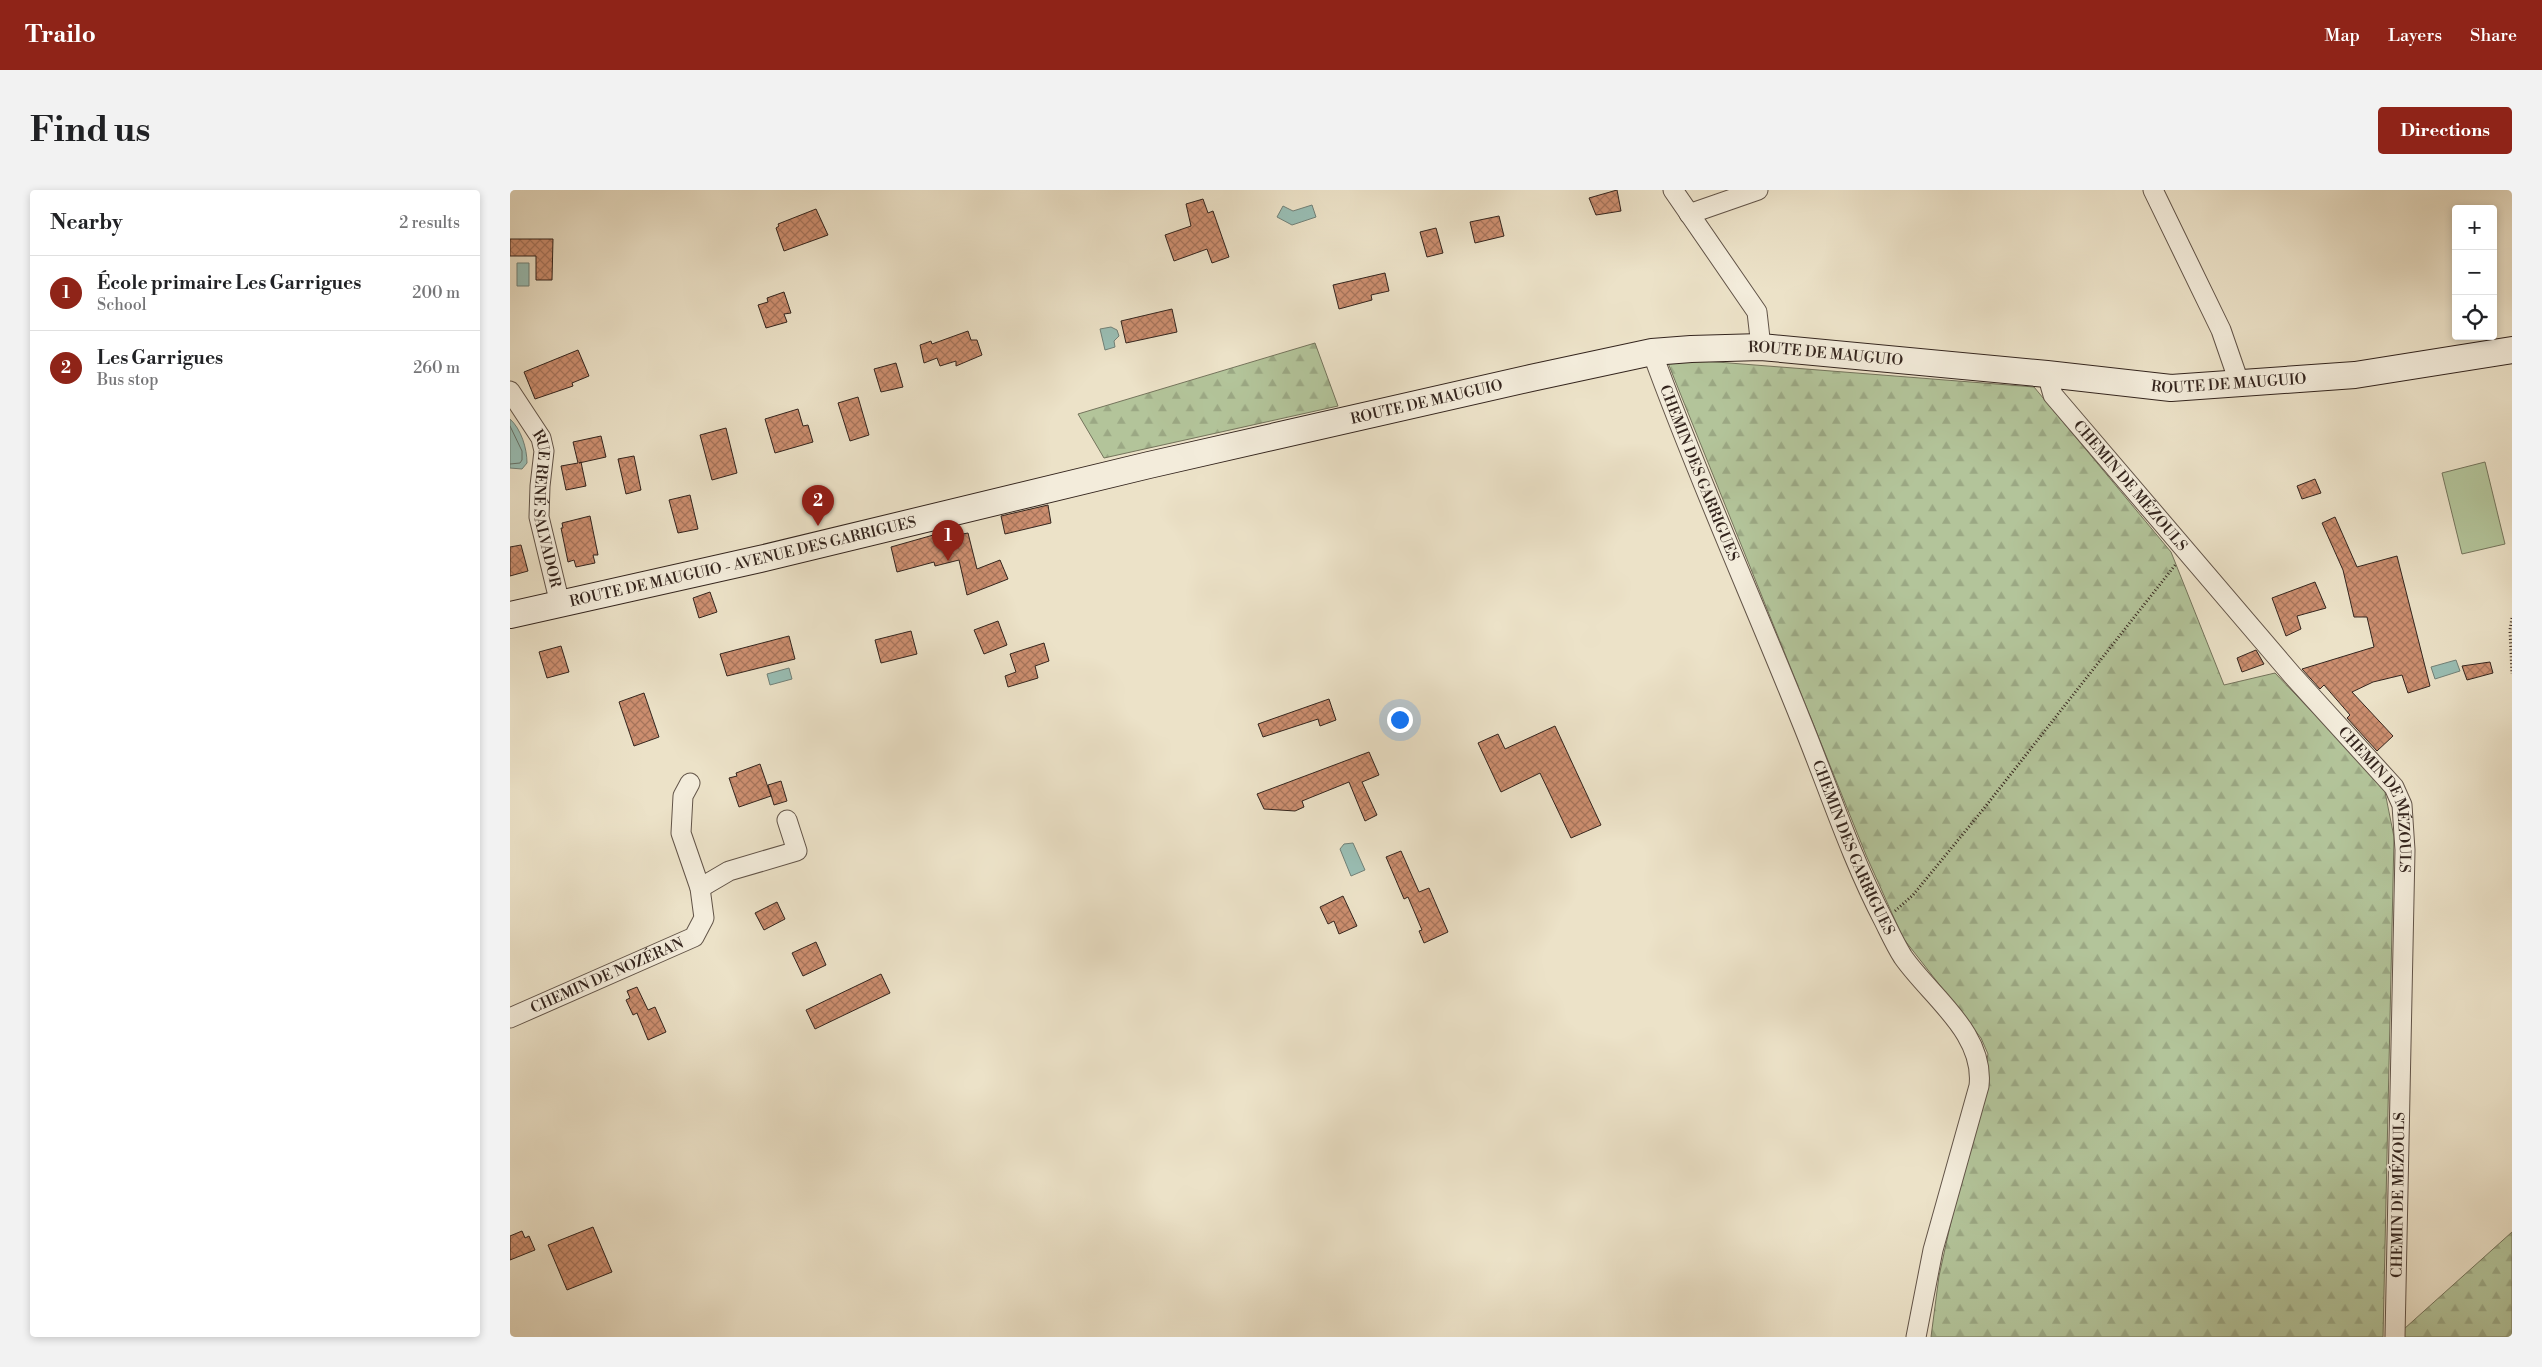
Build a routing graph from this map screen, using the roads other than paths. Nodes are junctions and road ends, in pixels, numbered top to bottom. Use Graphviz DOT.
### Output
graph roads {
  1 [pos="1674,190"];
  2 [pos="1758,190"];
  3 [pos="2153,190"];
  4 [pos="1689,214"];
  5 [pos="1761,347"];
  6 [pos="2512,350"];
  7 [pos="1652,352"];
  8 [pos="2047,374"];
  9 [pos="2240,385"];
  10 [pos="510,391"];
  11 [pos="1149,465"];
  12 [pos="560,604"];
  13 [pos="510,615"];
  14 [pos="690,783"];
  15 [pos="787,820"];
  16 [pos="700,888"];
  17 [pos="510,1018"];
  18 [pos="1916,1337"];
  19 [pos="2395,1337"];
  1 -- 4 [label="street"];
  2 -- 4 [label="street"];
  3 -- 9 [label="street"];
  4 -- 5 [label="street"];
  5 -- 7 [label="street, ROUTE DE MAUGUIO"];
  5 -- 8 [label="street, ROUTE DE MAUGUIO"];
  6 -- 9 [label="street, ROUTE DE MAUGUIO"];
  7 -- 11 [label="street, ROUTE DE MAUGUIO"];
  7 -- 18 [label="street, CHEMIN DES GARRIGUES"];
  8 -- 9 [label="street, ROUTE DE MAUGUIO"];
  8 -- 19 [label="street, CHEMIN DE MÉZOULS"];
  10 -- 12 [label="street, RUE RENÉ SALVADOR"];
  11 -- 12 [label="street, ROUTE DE MAUGUIO - AVENUE DES GARRIGUES"];
  12 -- 13 [label="street, ROUTE DE MAUGUIO - AVENUE DES GARRIGUES"];
  14 -- 16 [label="street, CHEMIN DE NOZÉRAN"];
  15 -- 16 [label="street"];
  16 -- 17 [label="street, CHEMIN DE NOZÉRAN"];
}
